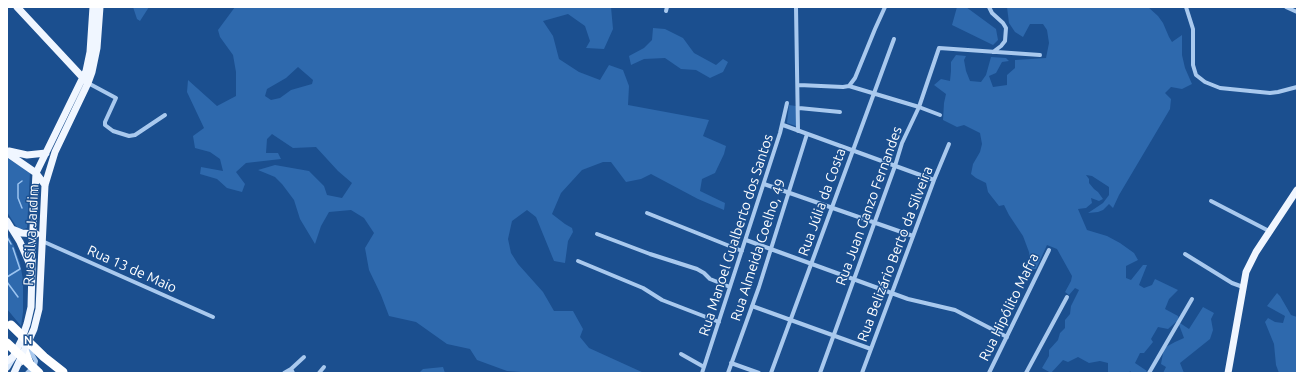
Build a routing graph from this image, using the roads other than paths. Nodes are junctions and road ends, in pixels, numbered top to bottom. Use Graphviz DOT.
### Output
graph roads {
  1 [pos="17,7"];
  2 [pos="93,7"];
  3 [pos="100,7"];
  4 [pos="796,7"];
  5 [pos="885,7"];
  6 [pos="989,7"];
  7 [pos="1186,7"];
  8 [pos="1286,7"];
  9 [pos="1297,12"];
  10 [pos="894,39"];
  11 [pos="993,52"];
  12 [pos="1040,54"];
  13 [pos="86,80"];
  14 [pos="799,85"];
  15 [pos="849,86"];
  16 [pos="1297,87"];
  17 [pos="874,94"];
  18 [pos="787,103"];
  19 [pos="799,106"];
  20 [pos="918,107"];
  21 [pos="840,112"];
  22 [pos="165,115"];
  23 [pos="940,115"];
  24 [pos="782,125"];
  25 [pos="798,131"];
  26 [pos="807,134"];
  27 [pos="949,144"];
  28 [pos="853,150"];
  29 [pos="7,152"];
  30 [pos="46,153"];
  31 [pos="895,166"];
  32 [pos="36,173"];
  33 [pos="934,180"];
  34 [pos="764,184"];
  35 [pos="45,185"];
  36 [pos="1297,190"];
  37 [pos="789,192"];
  38 [pos="1211,201"];
  39 [pos="832,208"];
  40 [pos="647,213"];
  41 [pos="7,221"];
  42 [pos="874,223"];
  43 [pos="12,229"];
  44 [pos="42,231"];
  45 [pos="1269,231"];
  46 [pos="33,234"];
  47 [pos="597,234"];
  48 [pos="913,236"];
  49 [pos="746,240"];
  50 [pos="42,241"];
  51 [pos="771,249"];
  52 [pos="1049,250"];
  53 [pos="742,251"];
  54 [pos="1185,254"];
  55 [pos="578,261"];
  56 [pos="811,264"];
  57 [pos="32,272"];
  58 [pos="854,279"];
  59 [pos="730,287"];
  60 [pos="1243,287"];
  61 [pos="892,293"];
  62 [pos="1067,297"];
  63 [pos="1192,299"];
  64 [pos="752,306"];
  65 [pos="213,317"];
  66 [pos="790,320"];
  67 [pos="719,322"];
  68 [pos="11,325"];
  69 [pos="833,336"];
  70 [pos="1007,337"];
  71 [pos="7,343"];
  72 [pos="26,347"];
  73 [pos="871,349"];
  74 [pos="681,354"];
  75 [pos="304,357"];
  76 [pos="10,359"];
  77 [pos="731,363"];
  78 [pos="7,367"];
  79 [pos="324,367"];
  80 [pos="704,367"];
  81 [pos="292,371"];
  82 [pos="63,372"];
  83 [pos="14,373"];
  84 [pos="26,373"];
  85 [pos="39,373"];
  86 [pos="284,373"];
  87 [pos="320,373"];
  88 [pos="702,373"];
  89 [pos="728,373"];
  90 [pos="759,373"];
  91 [pos="771,373"];
  92 [pos="820,373"];
  93 [pos="862,373"];
  94 [pos="988,373"];
  95 [pos="1026,373"];
  96 [pos="1149,373"];
  97 [pos="1228,373"];
  1 -- 13 [label="main road"];
  2 -- 13 [label="main road, Rua Silva Jardim"];
  3 -- 13 [label="main road, Rua Silva Jardim"];
  4 -- 14 [label="street"];
  5 -- 15 [label="street"];
  6 -- 11 [label="street"];
  7 -- 16 [label="street"];
  8 -- 9 [label="street"];
  10 -- 17 [label="street, Rua Júlia da Costa"];
  11 -- 12 [label="street"];
  11 -- 20 [label="street, Rua Juan Ganzo Fernandes"];
  13 -- 22 [label="street"];
  13 -- 30 [label="main road, Rua Silva Jardim"];
  13 -- 35 [label="main road, Rua Silva Jardim"];
  14 -- 15 [label="street"];
  14 -- 19 [label="street"];
  15 -- 17 [label="street"];
  17 -- 20 [label="street"];
  17 -- 28 [label="street, Rua Júlia da Costa"];
  18 -- 24 [label="street, Rua Manoel Gualberto dos Santos"];
  19 -- 21 [label="street"];
  19 -- 25 [label="street"];
  20 -- 23 [label="street"];
  20 -- 31 [label="street, Rua Juan Ganzo Fernandes"];
  24 -- 25 [label="street"];
  24 -- 34 [label="street, Rua Manoel Gualberto dos Santos"];
  25 -- 26 [label="street"];
  26 -- 28 [label="street"];
  26 -- 37 [label="street, Rua Almeida Coelho, 49"];
  27 -- 33 [label="street, Rua Belizário Berto da Silveira"];
  28 -- 31 [label="street"];
  28 -- 39 [label="street, Rua Júlia da Costa"];
  29 -- 30 [label="main road"];
  29 -- 32 [label="main road"];
  30 -- 32 [label="main road, Rua Silva Jardim"];
  31 -- 33 [label="street"];
  31 -- 42 [label="street, Rua Juan Ganzo Fernandes"];
  32 -- 35 [label="main road"];
  32 -- 46 [label="main road, Rua Silva Jardim"];
  33 -- 48 [label="street, Rua Belizário Berto da Silveira"];
  34 -- 37 [label="street"];
  34 -- 49 [label="street, Rua Manoel Gualberto dos Santos"];
  35 -- 44 [label="main road, Rua Silva Jardim"];
  36 -- 45 [label="main road"];
  37 -- 39 [label="street"];
  37 -- 51 [label="street, Rua Almeida Coelho, 49"];
  38 -- 45 [label="street"];
  39 -- 42 [label="street"];
  39 -- 56 [label="street, Rua Júlia da Costa"];
  40 -- 53 [label="street"];
  41 -- 43 [label="main road"];
  42 -- 48 [label="street"];
  42 -- 58 [label="street, Rua Juan Ganzo Fernandes"];
  43 -- 46 [label="main road"];
  43 -- 57 [label="main road"];
  44 -- 46 [label="main road"];
  44 -- 50 [label="main road, Rua Silva Jardim"];
  45 -- 60 [label="main road"];
  46 -- 57 [label="main road, Rua Silva Jardim"];
  47 -- 59 [label="street"];
  48 -- 61 [label="street, Rua Belizário Berto da Silveira"];
  49 -- 51 [label="street"];
  49 -- 53 [label="street, Rua Manoel Gualberto dos Santos"];
  50 -- 65 [label="street, Rua 13 de Maio"];
  50 -- 72 [label="main road, Rua Silva Jardim"];
  51 -- 56 [label="street"];
  51 -- 64 [label="street, Rua Almeida Coelho, 49"];
  52 -- 70 [label="street, Rua Hipólito Mafra"];
  53 -- 59 [label="street, Rua Manoel Gualberto dos Santos"];
  54 -- 60 [label="street"];
  55 -- 67 [label="street"];
  56 -- 58 [label="street"];
  56 -- 66 [label="street, Rua Júlia da Costa"];
  57 -- 76 [label="main road, Rua Silva Jardim"];
  58 -- 61 [label="street"];
  58 -- 69 [label="street, Rua Juan Ganzo Fernandes"];
  59 -- 67 [label="street, Rua Manoel Gualberto dos Santos"];
  60 -- 97 [label="main road"];
  61 -- 70 [label="street"];
  61 -- 73 [label="street, Rua Belizário Berto da Silveira"];
  62 -- 95 [label="street"];
  63 -- 96 [label="street"];
  64 -- 66 [label="street"];
  64 -- 77 [label="street, Rua Almeida Coelho, 49"];
  66 -- 69 [label="street"];
  66 -- 91 [label="street, Rua Júlia da Costa"];
  67 -- 80 [label="street, Rua Manoel Gualberto dos Santos"];
  68 -- 82 [label="highway, bridge"];
  69 -- 73 [label="street"];
  69 -- 92 [label="street, Rua Juan Ganzo Fernandes"];
  70 -- 94 [label="street, Rua Hipólito Mafra"];
  71 -- 85 [label="highway, bridge"];
  72 -- 83 [label="main road, Rua Silva Jardim"];
  72 -- 84 [label="street"];
  73 -- 93 [label="street, Rua Belizário Berto da Silveira"];
  74 -- 80 [label="street"];
  75 -- 81 [label="street"];
  76 -- 78 [label="main road, Rua Silva Jardim"];
  77 -- 89 [label="street, Rua Almeida Coelho, 49"];
  77 -- 90 [label="street"];
  79 -- 87 [label="street"];
  80 -- 88 [label="street, Rua Manoel Gualberto dos Santos"];
  81 -- 86 [label="street"];
}
